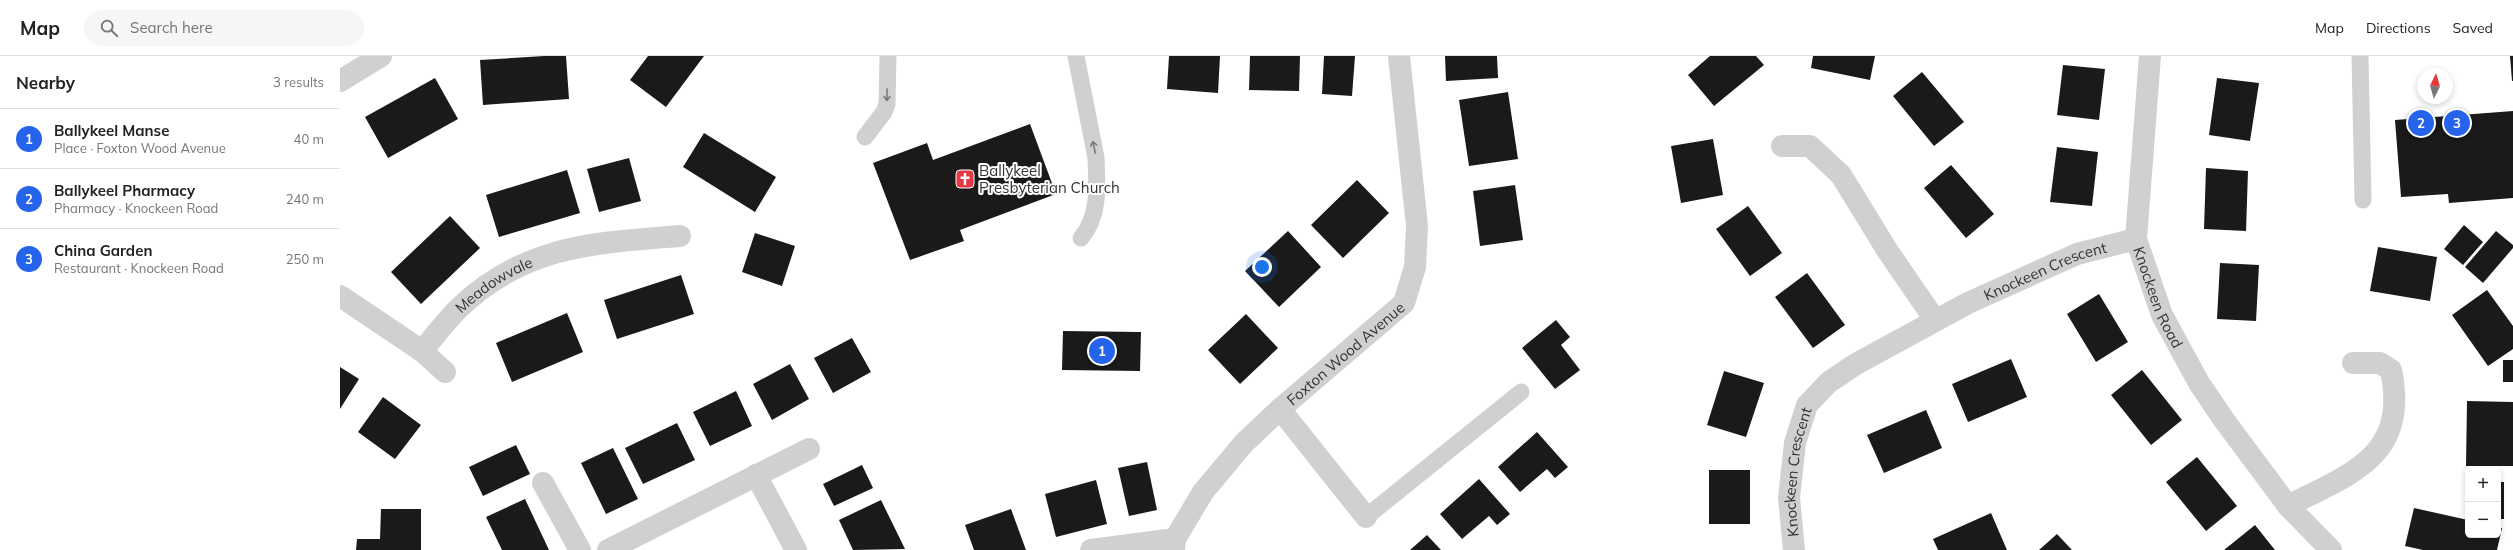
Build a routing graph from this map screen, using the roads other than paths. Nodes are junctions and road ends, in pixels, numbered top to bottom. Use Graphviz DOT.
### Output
graph roads {
  1 [pos="381,56"];
  2 [pos="888,56"];
  3 [pos="1076,56"];
  4 [pos="1399,56"];
  5 [pos="2150,56"];
  6 [pos="2360,56"];
  7 [pos="340,81"];
  8 [pos="865,137"];
  9 [pos="1782,146"];
  10 [pos="2363,200"];
  11 [pos="680,236"];
  12 [pos="1081,238"];
  13 [pos="2136,239"];
  14 [pos="340,296"];
  15 [pos="1935,320"];
  16 [pos="422,351"];
  17 [pos="2353,363"];
  18 [pos="445,372"];
  19 [pos="1521,392"];
  20 [pos="1280,409"];
  21 [pos="809,450"];
  22 [pos="756,475"];
  23 [pos="543,483"];
  24 [pos="2288,506"];
  25 [pos="1366,517"];
  26 [pos="1174,545"];
  27 [pos="580,550"];
  28 [pos="608,550"];
  29 [pos="796,550"];
  30 [pos="1091,550"];
  31 [pos="1794,550"];
  32 [pos="2331,550"];
  1 -- 7 [label="street"];
  2 -- 8 [label="lane, one-way"];
  12 -- 3 [label="lane, one-way"];
  4 -- 20 [label="street, Foxton Wood Avenue"];
  5 -- 13 [label="street, Knockeen Road"];
  6 -- 10 [label="lane"];
  9 -- 15 [label="street"];
  11 -- 16 [label="street, Meadowvale"];
  13 -- 15 [label="street, Knockeen Crescent"];
  13 -- 24 [label="street, Knockeen Road"];
  14 -- 16 [label="street"];
  15 -- 31 [label="street, Knockeen Crescent"];
  16 -- 18 [label="street"];
  17 -- 24 [label="street"];
  19 -- 25 [label="lane"];
  20 -- 25 [label="street"];
  20 -- 26 [label="street, Foxton Wood Avenue"];
  21 -- 22 [label="street"];
  22 -- 28 [label="street"];
  22 -- 29 [label="street"];
  23 -- 27 [label="street"];
  24 -- 32 [label="street, Knockeen Road"];
  26 -- 30 [label="street, Foxton Wood Avenue"];
}
